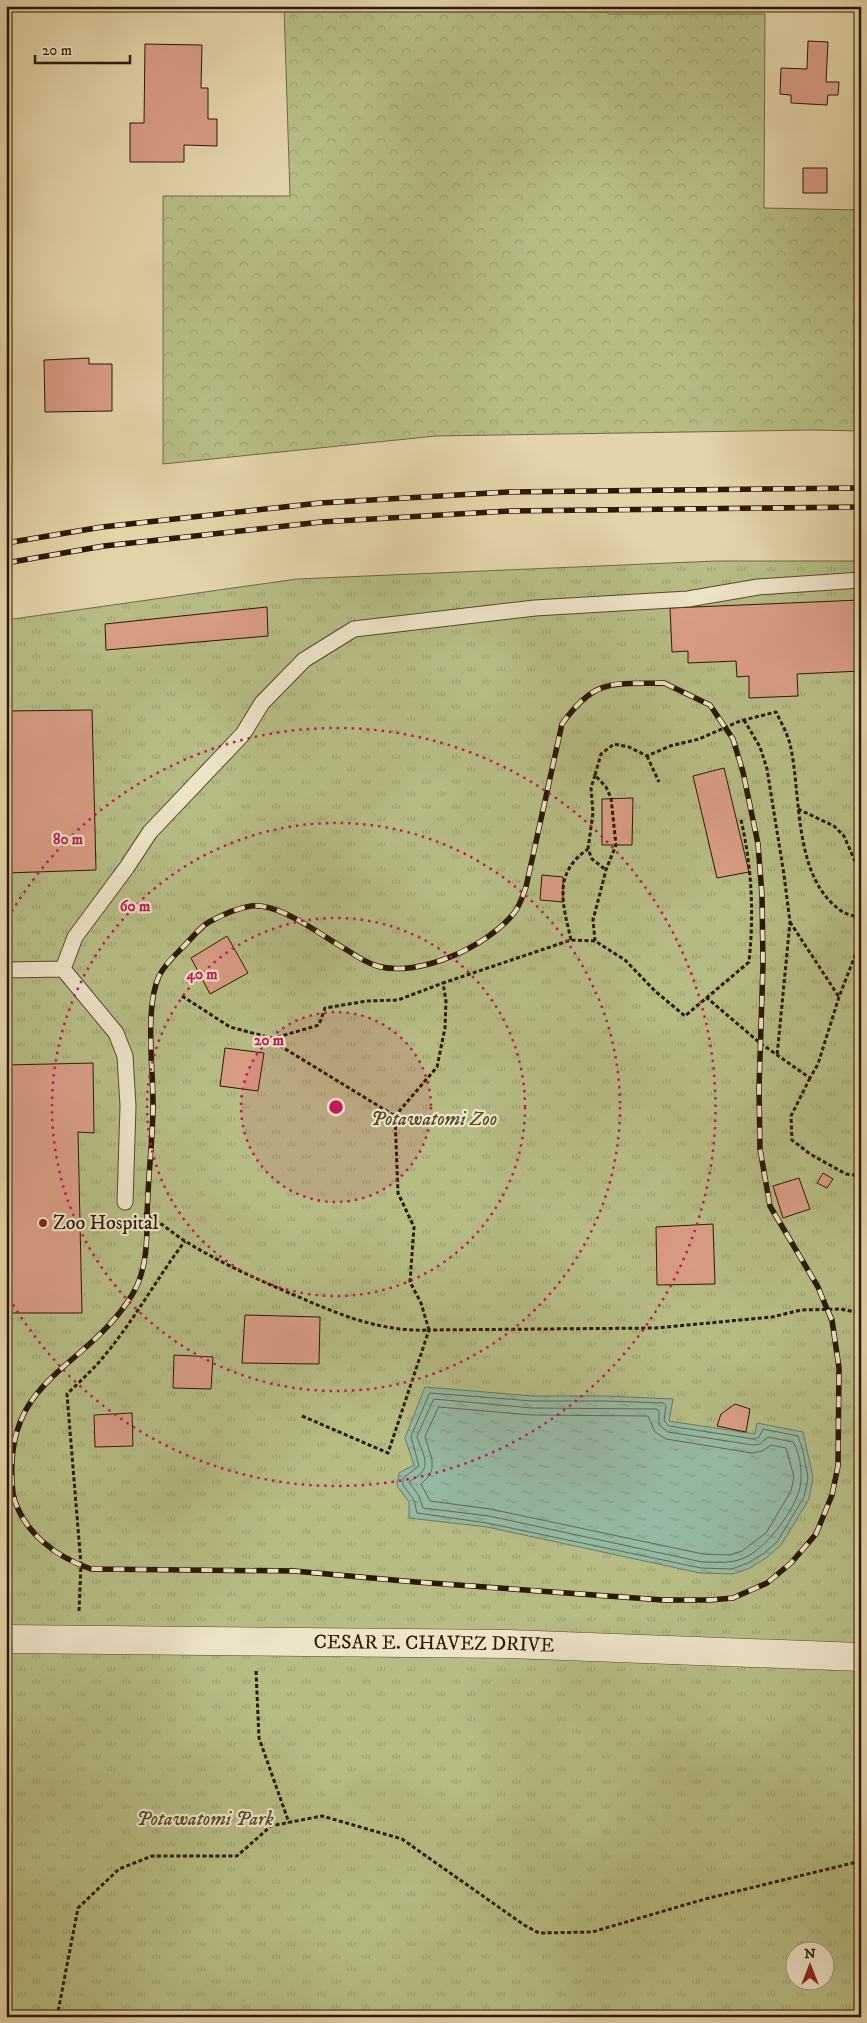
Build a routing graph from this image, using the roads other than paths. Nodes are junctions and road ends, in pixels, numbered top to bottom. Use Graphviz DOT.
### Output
graph roads {
  1 [pos="861,580"];
  2 [pos="63,969"];
  3 [pos="6,970"];
  4 [pos="125,1202"];
  5 [pos="6,1639"];
  6 [pos="861,1657"];
  1 -- 2 [label="lane"];
  2 -- 3 [label="lane"];
  2 -- 4 [label="lane"];
  5 -- 6 [label="street, CESAR E. CHAVEZ DRIVE"];
}
